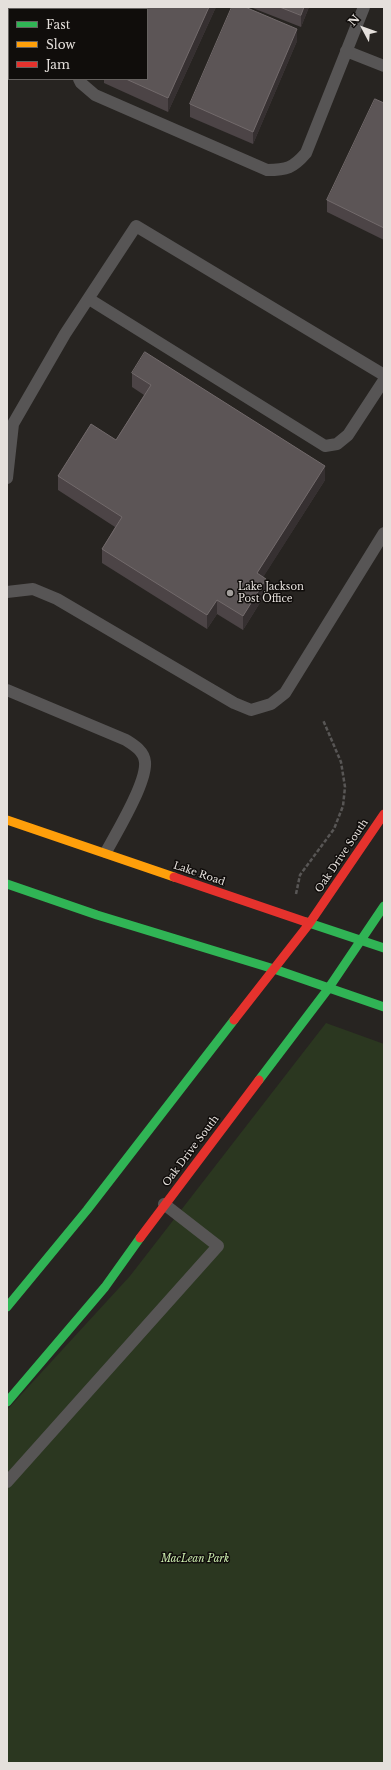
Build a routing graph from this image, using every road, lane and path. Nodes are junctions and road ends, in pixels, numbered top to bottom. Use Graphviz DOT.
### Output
graph roads {
  1 [pos="364,7"];
  2 [pos="346,51"];
  3 [pos="384,66"];
  4 [pos="80,80"];
  5 [pos="89,299"];
  6 [pos="384,375"];
  7 [pos="384,380"];
  8 [pos="7,478"];
  9 [pos="384,533"];
  10 [pos="7,592"];
  11 [pos="7,690"];
  12 [pos="323,720"];
  13 [pos="384,814"];
  14 [pos="7,820"];
  15 [pos="106,852"];
  16 [pos="7,884"];
  17 [pos="295,899"];
  18 [pos="384,906"];
  19 [pos="309,924"];
  20 [pos="362,941"];
  21 [pos="384,948"];
  22 [pos="274,970"];
  23 [pos="328,989"];
  24 [pos="384,1007"];
  25 [pos="164,1204"];
  26 [pos="7,1307"];
  27 [pos="7,1402"];
  28 [pos="7,1482"];
  1 -- 2 [label="lane"];
  2 -- 3 [label="lane"];
  2 -- 4 [label="lane"];
  5 -- 6 [label="lane"];
  5 -- 7 [label="lane"];
  5 -- 8 [label="lane"];
  9 -- 10 [label="lane"];
  11 -- 15 [label="lane"];
  12 -- 17 [label="path"];
  13 -- 19 [label="street, Oak Drive South"];
  14 -- 15 [label="street, Lake Road"];
  15 -- 19 [label="street, Lake Road"];
  16 -- 22 [label="street"];
  18 -- 20 [label="street, Oak Drive South"];
  19 -- 20 [label="street, Lake Road"];
  19 -- 22 [label="street, Oak Drive South"];
  20 -- 21 [label="street, Lake Road"];
  20 -- 23 [label="street, Oak Drive South"];
  22 -- 23 [label="street"];
  22 -- 26 [label="street, Oak Drive South"];
  23 -- 24 [label="street"];
  23 -- 25 [label="street, Oak Drive South"];
  25 -- 27 [label="street, Oak Drive South"];
  25 -- 28 [label="lane"];
}
